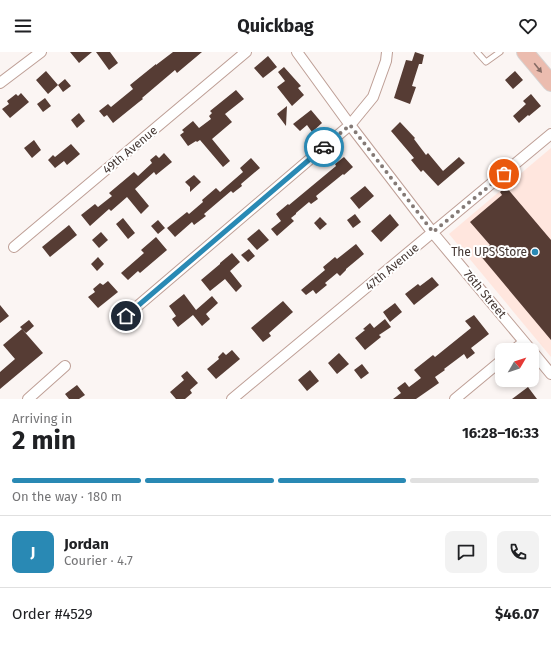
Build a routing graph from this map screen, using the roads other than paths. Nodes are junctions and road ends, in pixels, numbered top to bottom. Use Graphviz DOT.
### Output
graph roads {
  1 [pos="41,52"];
  2 [pos="246,52"];
  3 [pos="297,52"];
  4 [pos="387,52"];
  5 [pos="477,52"];
  6 [pos="500,52"];
  7 [pos="526,52"];
  8 [pos="0,83"];
  9 [pos="551,83"];
  10 [pos="350,125"];
  11 [pos="551,134"];
  12 [pos="433,232"];
  13 [pos="14,247"];
  14 [pos="126,316"];
  15 [pos="525,343"];
  16 [pos="539,360"];
  17 [pos="65,366"];
  18 [pos="495,366"];
  19 [pos="551,374"];
  20 [pos="28,399"];
  21 [pos="232,399"];
  22 [pos="455,399"];
  1 -- 8 [label="street"];
  2 -- 13 [label="street, 49th Avenue"];
  3 -- 10 [label="street, 76th Street"];
  4 -- 10 [label="street"];
  5 -- 6 [label="lane"];
  7 -- 9 [label="main road, one-way"];
  10 -- 12 [label="street, 76th Street"];
  10 -- 14 [label="street"];
  11 -- 12 [label="street, 47th Avenue"];
  12 -- 15 [label="street, 76th Street"];
  12 -- 21 [label="street, 47th Avenue"];
  16 -- 19 [label="street, 76th Street"];
  17 -- 20 [label="street"];
  18 -- 22 [label="street"];
}
